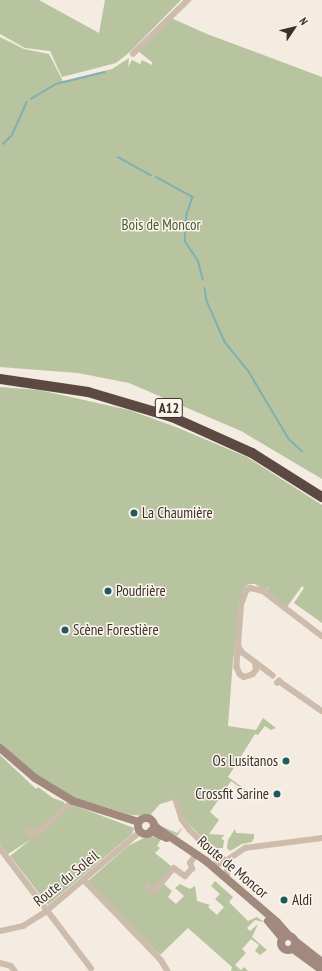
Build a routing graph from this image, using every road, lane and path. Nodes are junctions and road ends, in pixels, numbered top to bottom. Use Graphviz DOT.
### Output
graph roads {
  1 [pos="188,0"];
  2 [pos="133,54"];
  3 [pos="0,372"];
  4 [pos="0,379"];
  5 [pos="322,488"];
  6 [pos="322,497"];
  7 [pos="322,636"];
  8 [pos="238,646"];
  9 [pos="255,663"];
  10 [pos="273,676"];
  11 [pos="278,683"];
  12 [pos="322,711"];
  13 [pos="0,748"];
  14 [pos="176,800"];
  15 [pos="73,801"];
  16 [pos="139,822"];
  17 [pos="152,828"];
  18 [pos="28,832"];
  19 [pos="141,832"];
  20 [pos="322,838"];
  21 [pos="0,848"];
  22 [pos="195,856"];
  23 [pos="227,861"];
  24 [pos="211,865"];
  25 [pos="227,878"];
  26 [pos="84,880"];
  27 [pos="148,886"];
  28 [pos="47,910"];
  29 [pos="0,932"];
  30 [pos="290,941"];
  31 [pos="322,962"];
  32 [pos="0,963"];
  33 [pos="91,968"];
  34 [pos="322,970"];
  35 [pos="15,971"];
  36 [pos="168,971"];
  1 -- 2 [label="street"];
  3 -- 5 [label="highway, A12"];
  4 -- 6 [label="highway, A12"];
  7 -- 8 [label="street"];
  8 -- 9 [label="street"];
  8 -- 9 [label="street"];
  9 -- 10 [label="street"];
  11 -- 12 [label="street"];
  13 -- 15 [label="main road"];
  14 -- 23 [label="street"];
  15 -- 16 [label="main road"];
  15 -- 18 [label="street"];
  16 -- 17 [label="main road"];
  16 -- 19 [label="main road"];
  17 -- 19 [label="main road"];
  17 -- 22 [label="main road, Route de Moncor"];
  17 -- 24 [label="main road, Route de Moncor"];
  19 -- 26 [label="street, Route du Soleil"];
  20 -- 23 [label="street"];
  21 -- 28 [label="street"];
  22 -- 27 [label="street, Route de Moncor"];
  22 -- 30 [label="main road, Route de Moncor"];
  23 -- 24 [label="street"];
  23 -- 25 [label="street"];
  24 -- 25 [label="main road, Route de Moncor"];
  25 -- 30 [label="main road, Route de Moncor"];
  26 -- 28 [label="street, Route du Soleil"];
  26 -- 36 [label="street"];
  28 -- 29 [label="street, Route du Soleil"];
  28 -- 33 [label="street"];
  30 -- 31 [label="main road, Route de Moncor"];
  30 -- 34 [label="main road, Route de Moncor"];
  32 -- 35 [label="street"];
}
